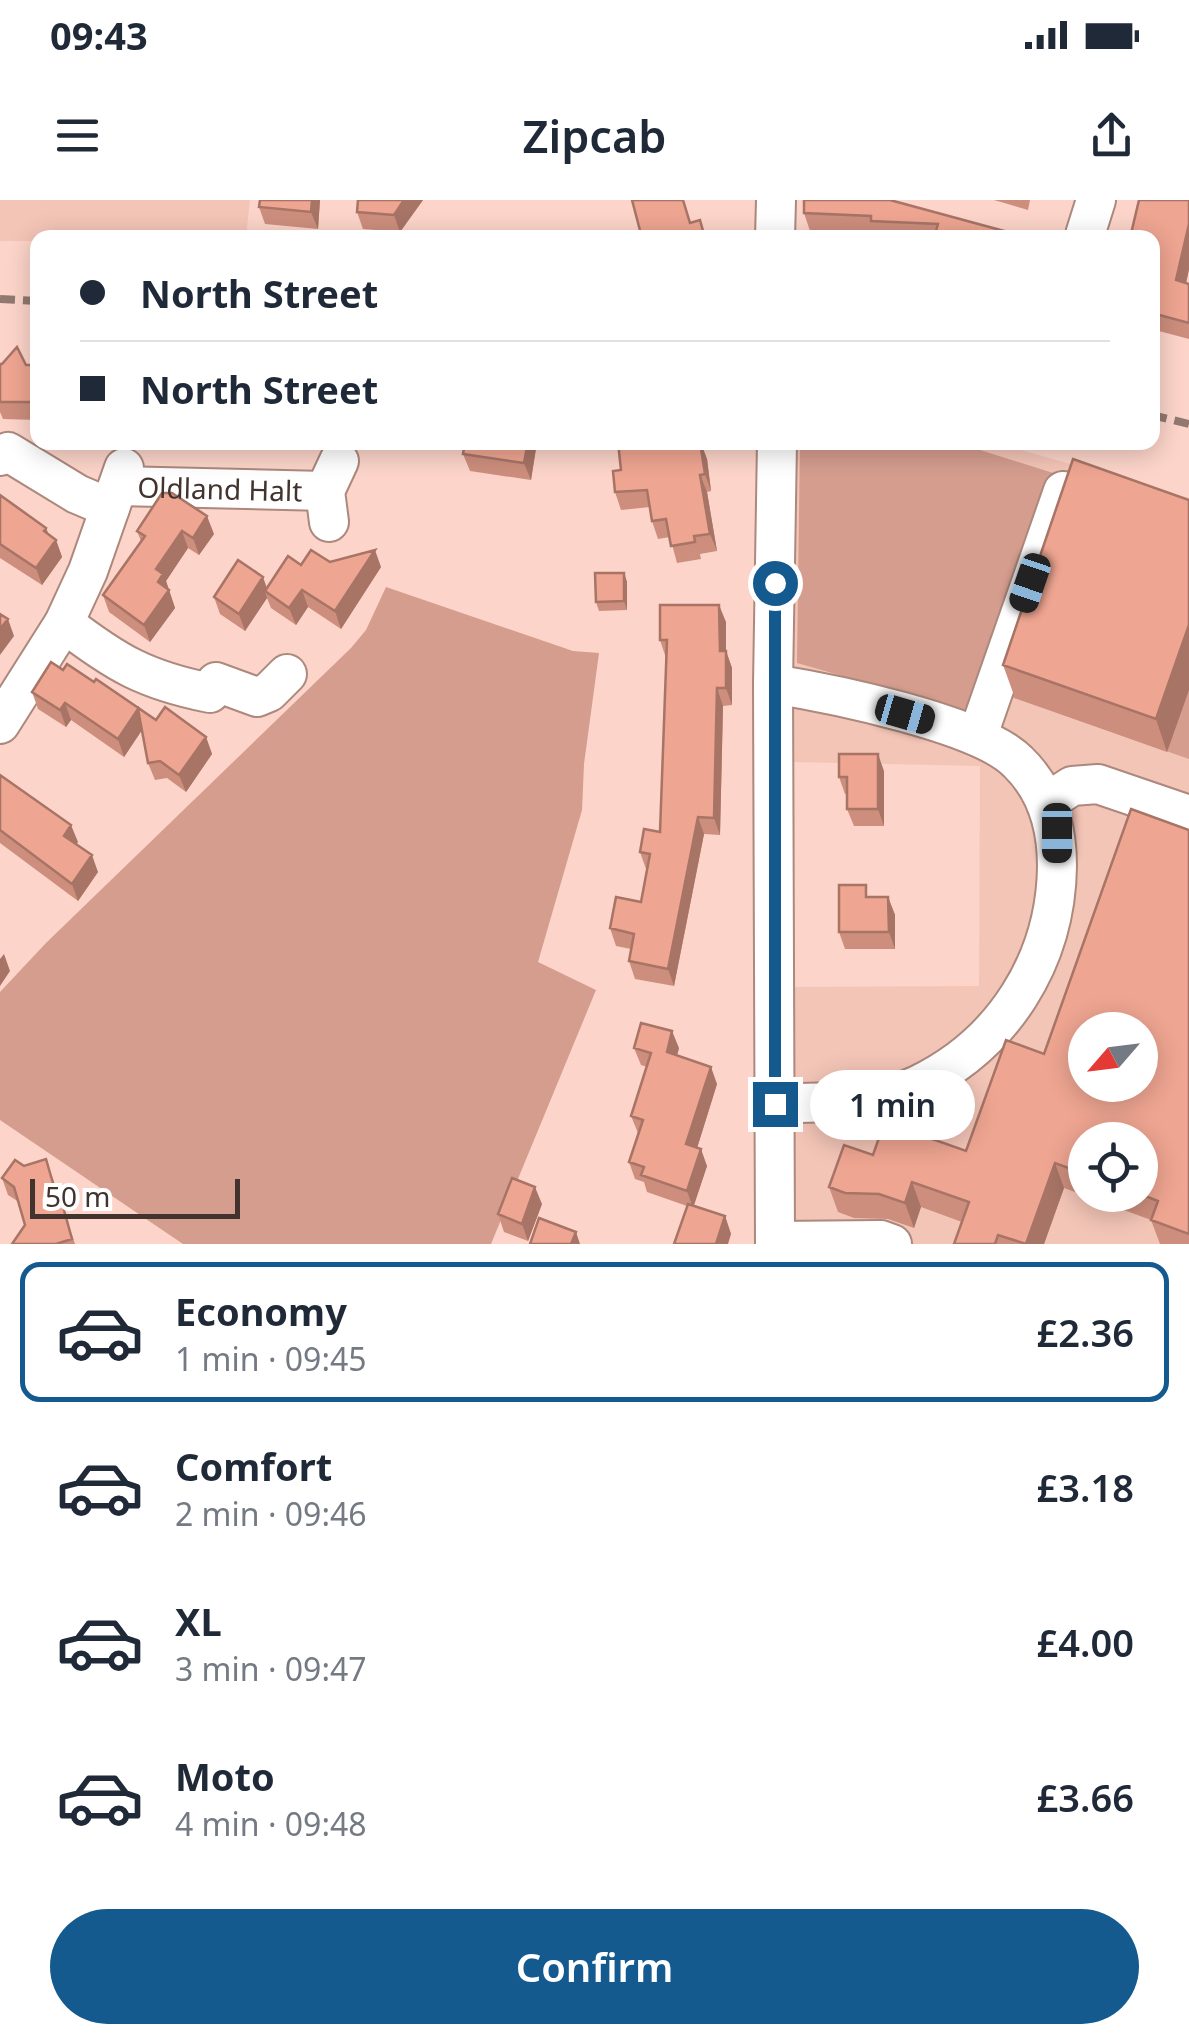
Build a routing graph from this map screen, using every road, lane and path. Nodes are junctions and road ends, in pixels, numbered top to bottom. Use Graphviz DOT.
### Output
graph roads {
  1 [pos="776,200"];
  2 [pos="776,230"];
  3 [pos="776,450"];
  4 [pos="0,456"];
  5 [pos="117,487"];
  6 [pos="331,491"];
  7 [pos="1062,491"];
  8 [pos="64,623"];
  9 [pos="287,674"];
  10 [pos="773,684"];
  11 [pos="0,724"];
  12 [pos="978,735"];
  13 [pos="1046,803"];
  14 [pos="1189,815"];
  15 [pos="775,1104"];
  16 [pos="775,1242"];
  17 [pos="892,1244"];
  1 -- 2 [label="street"];
  3 -- 10 [label="street"];
  4 -- 5 [label="street"];
  5 -- 6 [label="street, Oldland Halt"];
  5 -- 8 [label="street"];
  7 -- 12 [label="street"];
  8 -- 9 [label="street"];
  8 -- 11 [label="street"];
  10 -- 12 [label="street"];
  10 -- 15 [label="street"];
  12 -- 13 [label="street"];
  13 -- 14 [label="street"];
  13 -- 15 [label="street"];
  15 -- 16 [label="street"];
  16 -- 17 [label="street"];
}
